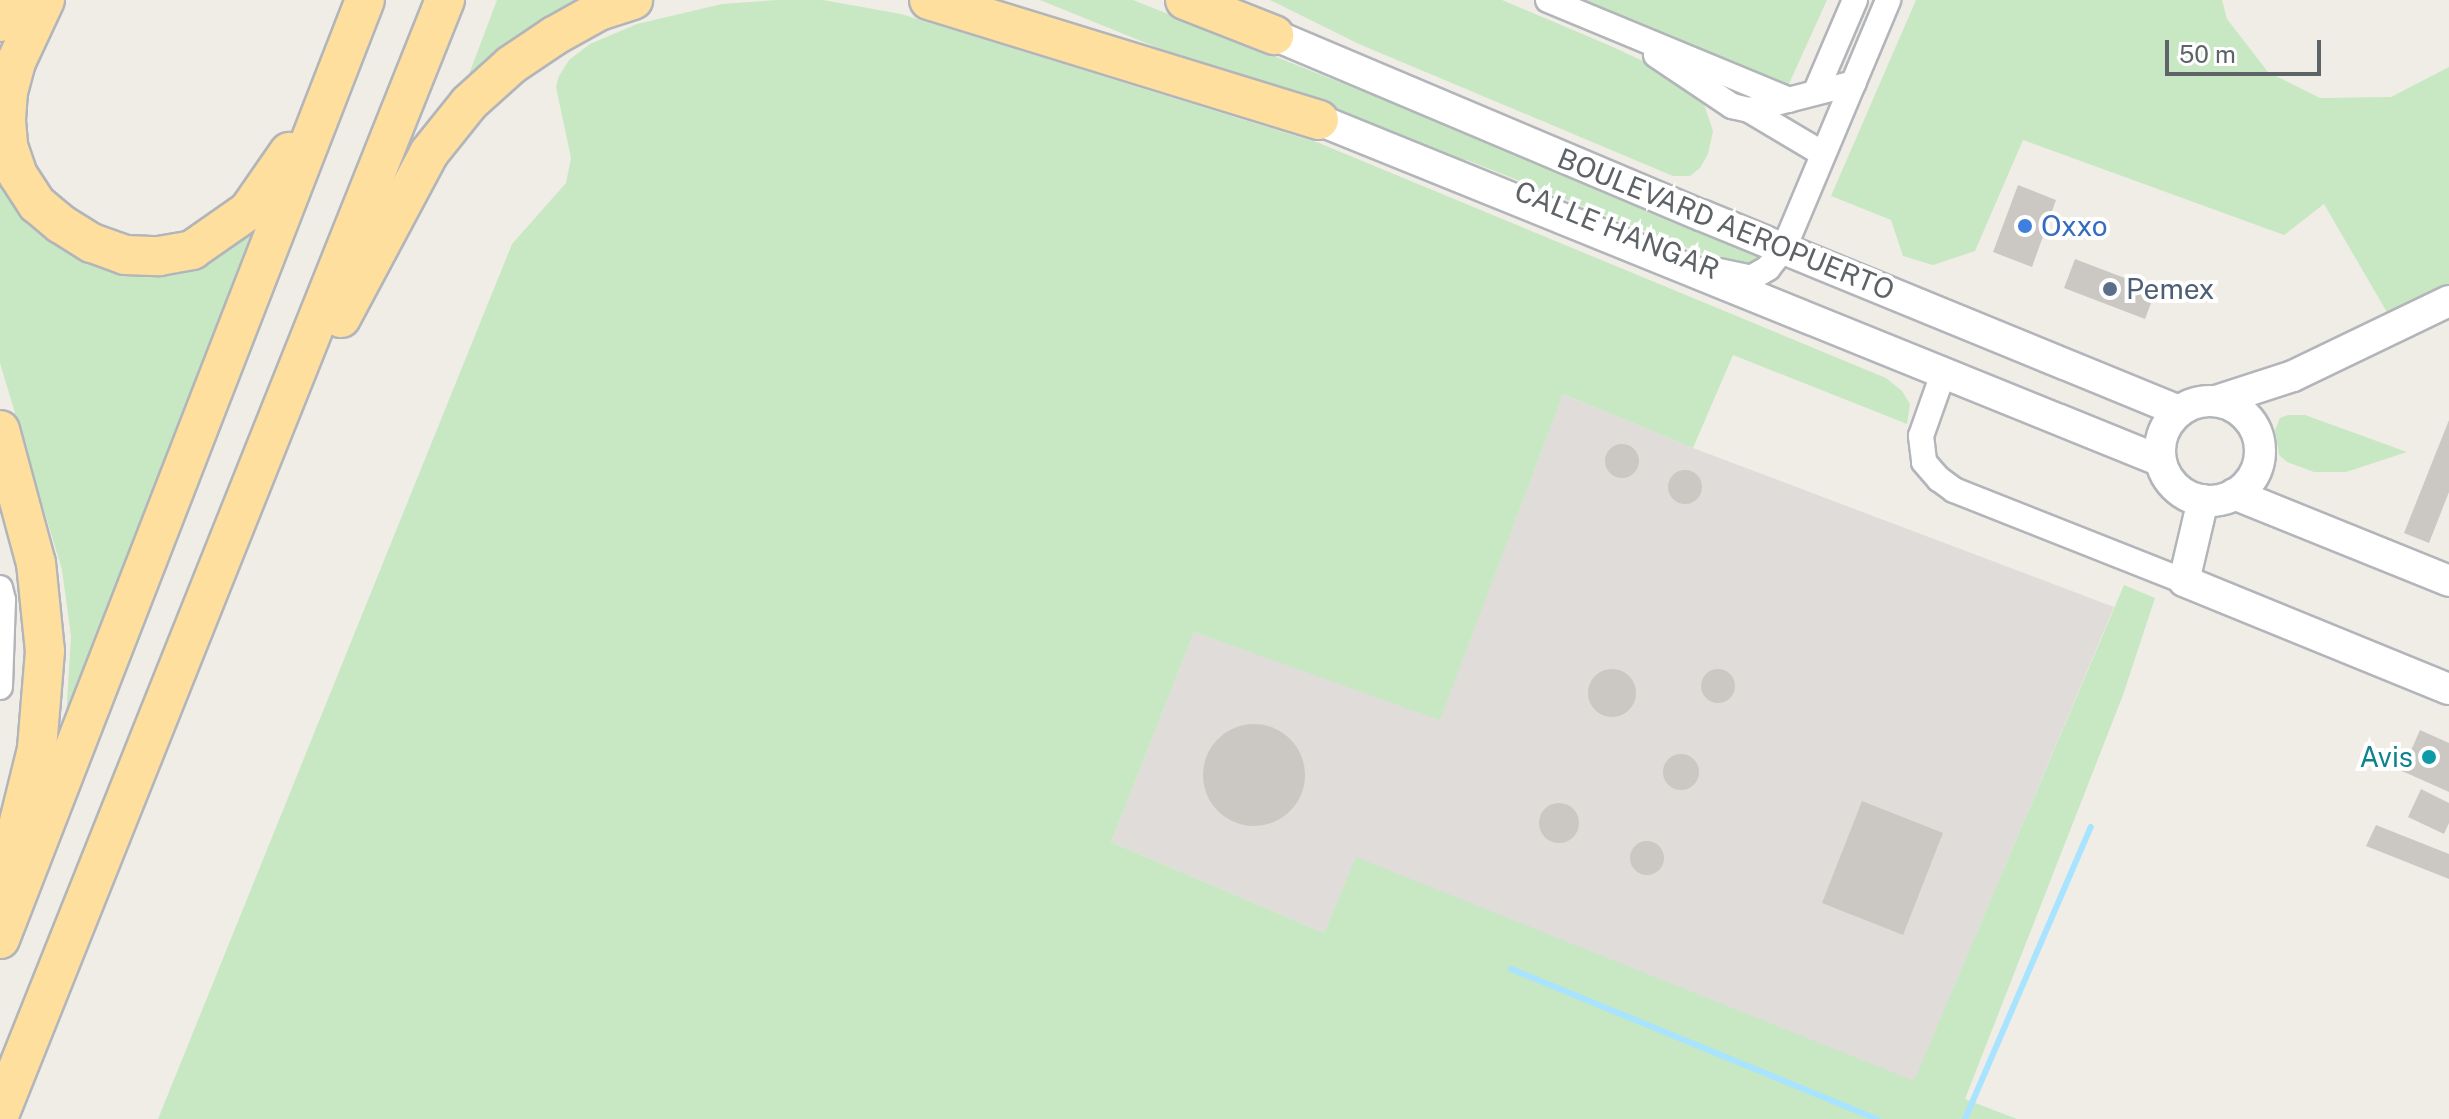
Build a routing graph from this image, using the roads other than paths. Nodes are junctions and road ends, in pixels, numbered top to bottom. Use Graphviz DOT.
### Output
graph roads {
  1 [pos="11,0"];
  2 [pos="45,0"];
  3 [pos="365,0"];
  4 [pos="445,0"];
  5 [pos="633,0"];
  6 [pos="929,0"];
  7 [pos="1018,0"];
  8 [pos="1185,0"];
  9 [pos="1207,0"];
  10 [pos="1548,0"];
  11 [pos="1855,0"];
  12 [pos="1888,0"];
  13 [pos="0,22"];
  14 [pos="1274,35"];
  15 [pos="1633,35"];
  16 [pos="343,55"];
  17 [pos="1854,83"];
  18 [pos="1816,91"];
  19 [pos="1789,100"];
  20 [pos="1749,110"];
  21 [pos="1319,120"];
  22 [pos="1823,154"];
  23 [pos="1440,166"];
  24 [pos="1784,248"];
  25 [pos="2449,301"];
  26 [pos="1944,371"];
  27 [pos="2216,401"];
  28 [pos="2179,411"];
  29 [pos="0,430"];
  30 [pos="2161,461"];
  31 [pos="2234,494"];
  32 [pos="2203,500"];
  33 [pos="2184,581"];
  34 [pos="2449,581"];
  35 [pos="211,582"];
  36 [pos="0,588"];
  37 [pos="0,651"];
  38 [pos="0,687"];
  39 [pos="2449,689"];
  40 [pos="8,818"];
  41 [pos="0,901"];
  42 [pos="0,939"];
  43 [pos="0,1113"];
  1 -- 13 [label="highway"];
  2 -- 16 [label="highway"];
  3 -- 16 [label="highway"];
  4 -- 35 [label="highway"];
  5 -- 35 [label="highway"];
  6 -- 21 [label="highway"];
  7 -- 21 [label="highway"];
  8 -- 14 [label="highway"];
  9 -- 14 [label="highway"];
  10 -- 15 [label="street"];
  11 -- 18 [label="street"];
  12 -- 17 [label="street"];
  14 -- 24 [label="street, BOULEVARD AEROPUERTO"];
  15 -- 19 [label="street"];
  15 -- 20 [label="street"];
  16 -- 42 [label="highway"];
  17 -- 18 [label="street"];
  17 -- 22 [label="street"];
  18 -- 19 [label="street"];
  19 -- 20 [label="street"];
  20 -- 22 [label="street"];
  21 -- 23 [label="street, BOULEVARD AEROPUERTO"];
  22 -- 24 [label="street"];
  23 -- 24 [label="street, CALLE HANGAR"];
  23 -- 26 [label="street, BOULEVARD AEROPUERTO"];
  24 -- 28 [label="street, BOULEVARD AEROPUERTO"];
  25 -- 27 [label="street"];
  26 -- 30 [label="street, BOULEVARD AEROPUERTO"];
  26 -- 33 [label="street"];
  27 -- 28 [label="street"];
  27 -- 31 [label="street"];
  28 -- 30 [label="street"];
  29 -- 40 [label="highway"];
  30 -- 32 [label="street"];
  31 -- 32 [label="street"];
  31 -- 34 [label="street"];
  32 -- 33 [label="street"];
  33 -- 39 [label="street"];
  35 -- 43 [label="highway"];
  36 -- 37 [label="street"];
  37 -- 38 [label="street"];
  40 -- 41 [label="highway"];
}
